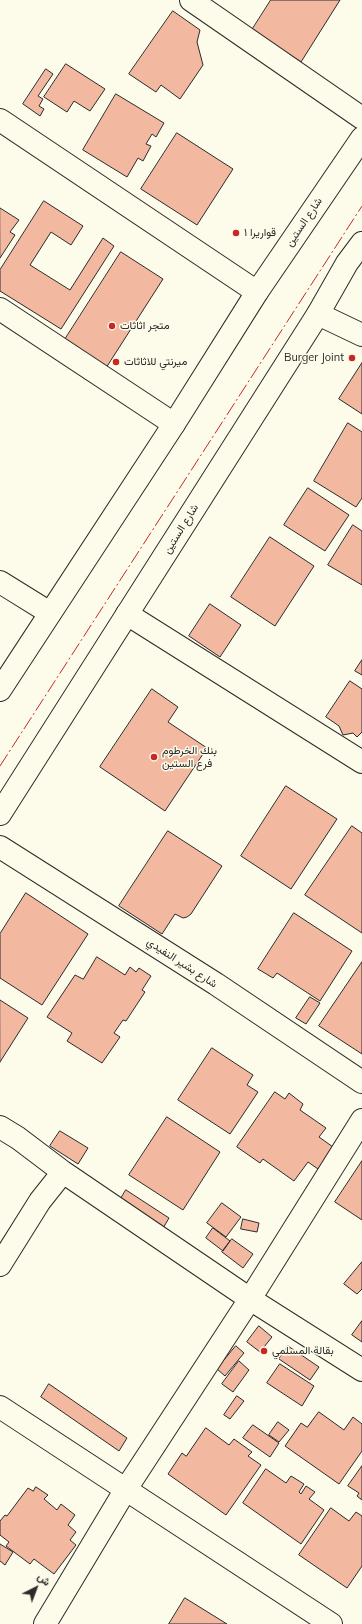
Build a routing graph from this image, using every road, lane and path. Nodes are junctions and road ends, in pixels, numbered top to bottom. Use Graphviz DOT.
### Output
graph roads {
  1 [pos="191,0"];
  2 [pos="362,118"];
  3 [pos="0,120"];
  4 [pos="362,138"];
  5 [pos="362,243"];
  6 [pos="257,292"];
  7 [pos="0,309"];
  8 [pos="318,314"];
  9 [pos="362,335"];
  10 [pos="174,424"];
  11 [pos="0,582"];
  12 [pos="50,613"];
  13 [pos="127,614"];
  14 [pos="0,690"];
  15 [pos="362,762"];
  16 [pos="0,814"];
  17 [pos="0,847"];
  18 [pos="362,1082"];
  19 [pos="362,1120"];
  20 [pos="0,1127"];
  21 [pos="62,1172"];
  22 [pos="0,1265"];
  23 [pos="250,1299"];
  24 [pos="362,1370"];
  25 [pos="0,1407"];
  26 [pos="126,1489"];
  27 [pos="45,1624"];
  28 [pos="331,1624"];
  1 -- 2 [label="street"];
  3 -- 6 [label="street"];
  4 -- 6 [label="street, شارع الستين"];
  5 -- 8 [label="street, شارع الستين"];
  6 -- 10 [label="street, شارع الستين"];
  7 -- 10 [label="street"];
  8 -- 9 [label="street"];
  8 -- 13 [label="street, شارع الستين"];
  10 -- 12 [label="street, شارع الستين"];
  11 -- 12 [label="street"];
  12 -- 14 [label="street, شارع الستين"];
  13 -- 15 [label="street"];
  13 -- 16 [label="street, شارع الستين"];
  17 -- 18 [label="street, شارع بشير النفيدي"];
  19 -- 23 [label="street"];
  20 -- 21 [label="street"];
  21 -- 22 [label="street"];
  21 -- 23 [label="street"];
  23 -- 24 [label="street"];
  23 -- 26 [label="street"];
  25 -- 26 [label="street"];
  26 -- 27 [label="street"];
  26 -- 28 [label="street"];
}
